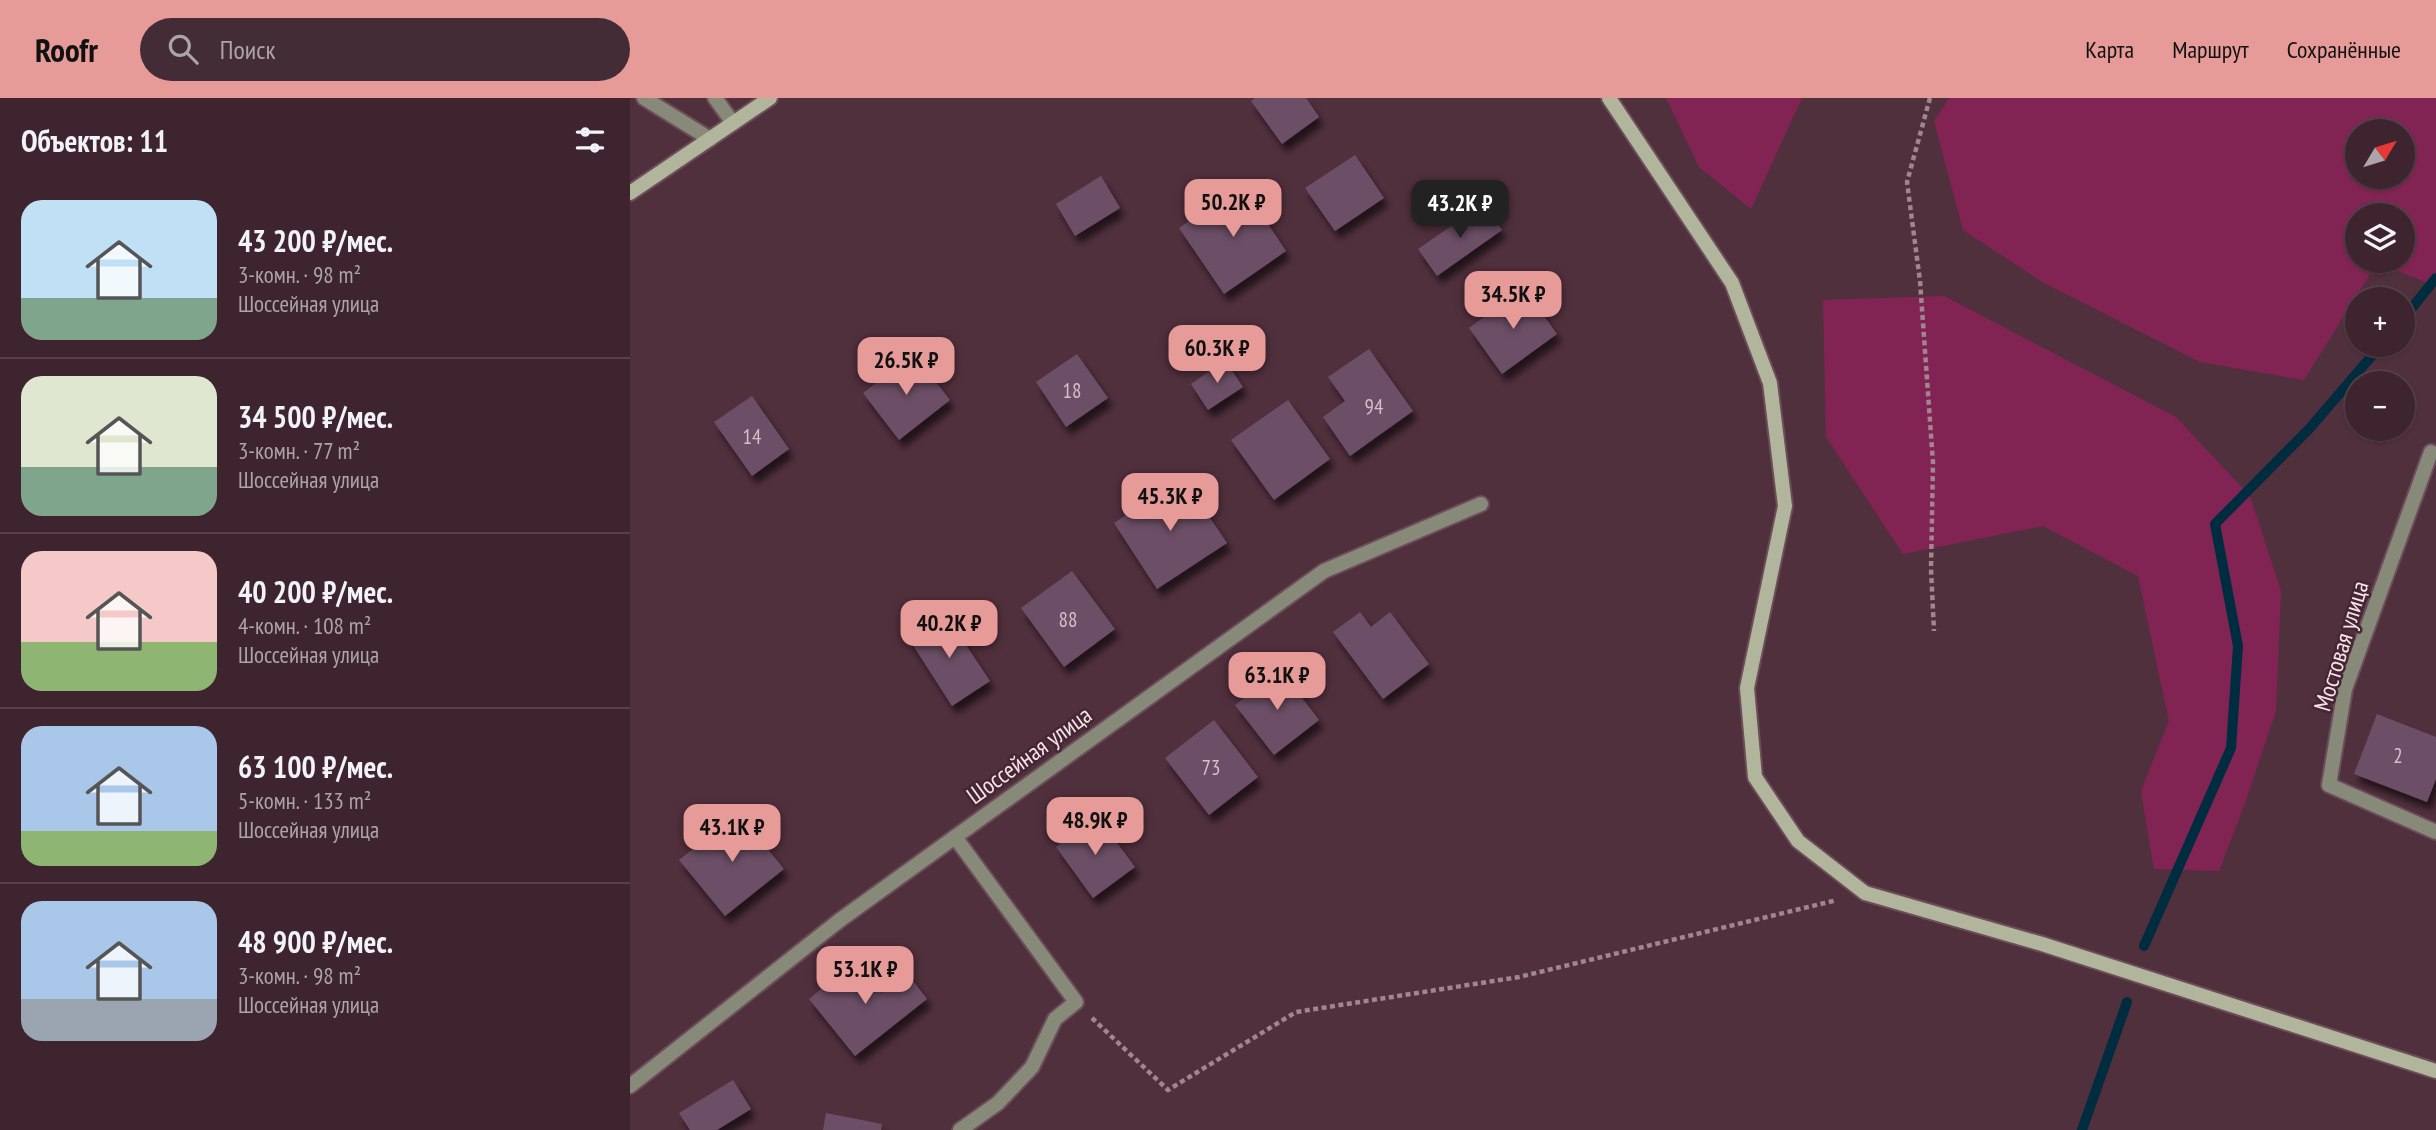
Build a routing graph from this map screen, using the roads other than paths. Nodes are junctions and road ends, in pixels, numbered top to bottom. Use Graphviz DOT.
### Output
graph roads {
  1 [pos="644,98"];
  2 [pos="715,98"];
  3 [pos="770,98"];
  4 [pos="1609,98"];
  5 [pos="733,123"];
  6 [pos="710,139"];
  7 [pos="630,193"];
  8 [pos="2431,452"];
  9 [pos="1481,504"];
  10 [pos="2436,832"];
  11 [pos="955,837"];
  12 [pos="2436,1071"];
  13 [pos="630,1086"];
  14 [pos="960,1130"];
  1 -- 6 [label="street"];
  2 -- 5 [label="street"];
  3 -- 5 [label="main road"];
  4 -- 12 [label="main road"];
  5 -- 6 [label="main road"];
  6 -- 7 [label="main road"];
  8 -- 10 [label="street, Мостовая улица"];
  9 -- 11 [label="street, Шоссейная улица"];
  11 -- 13 [label="street, Шоссейная улица"];
  11 -- 14 [label="street"];
}
